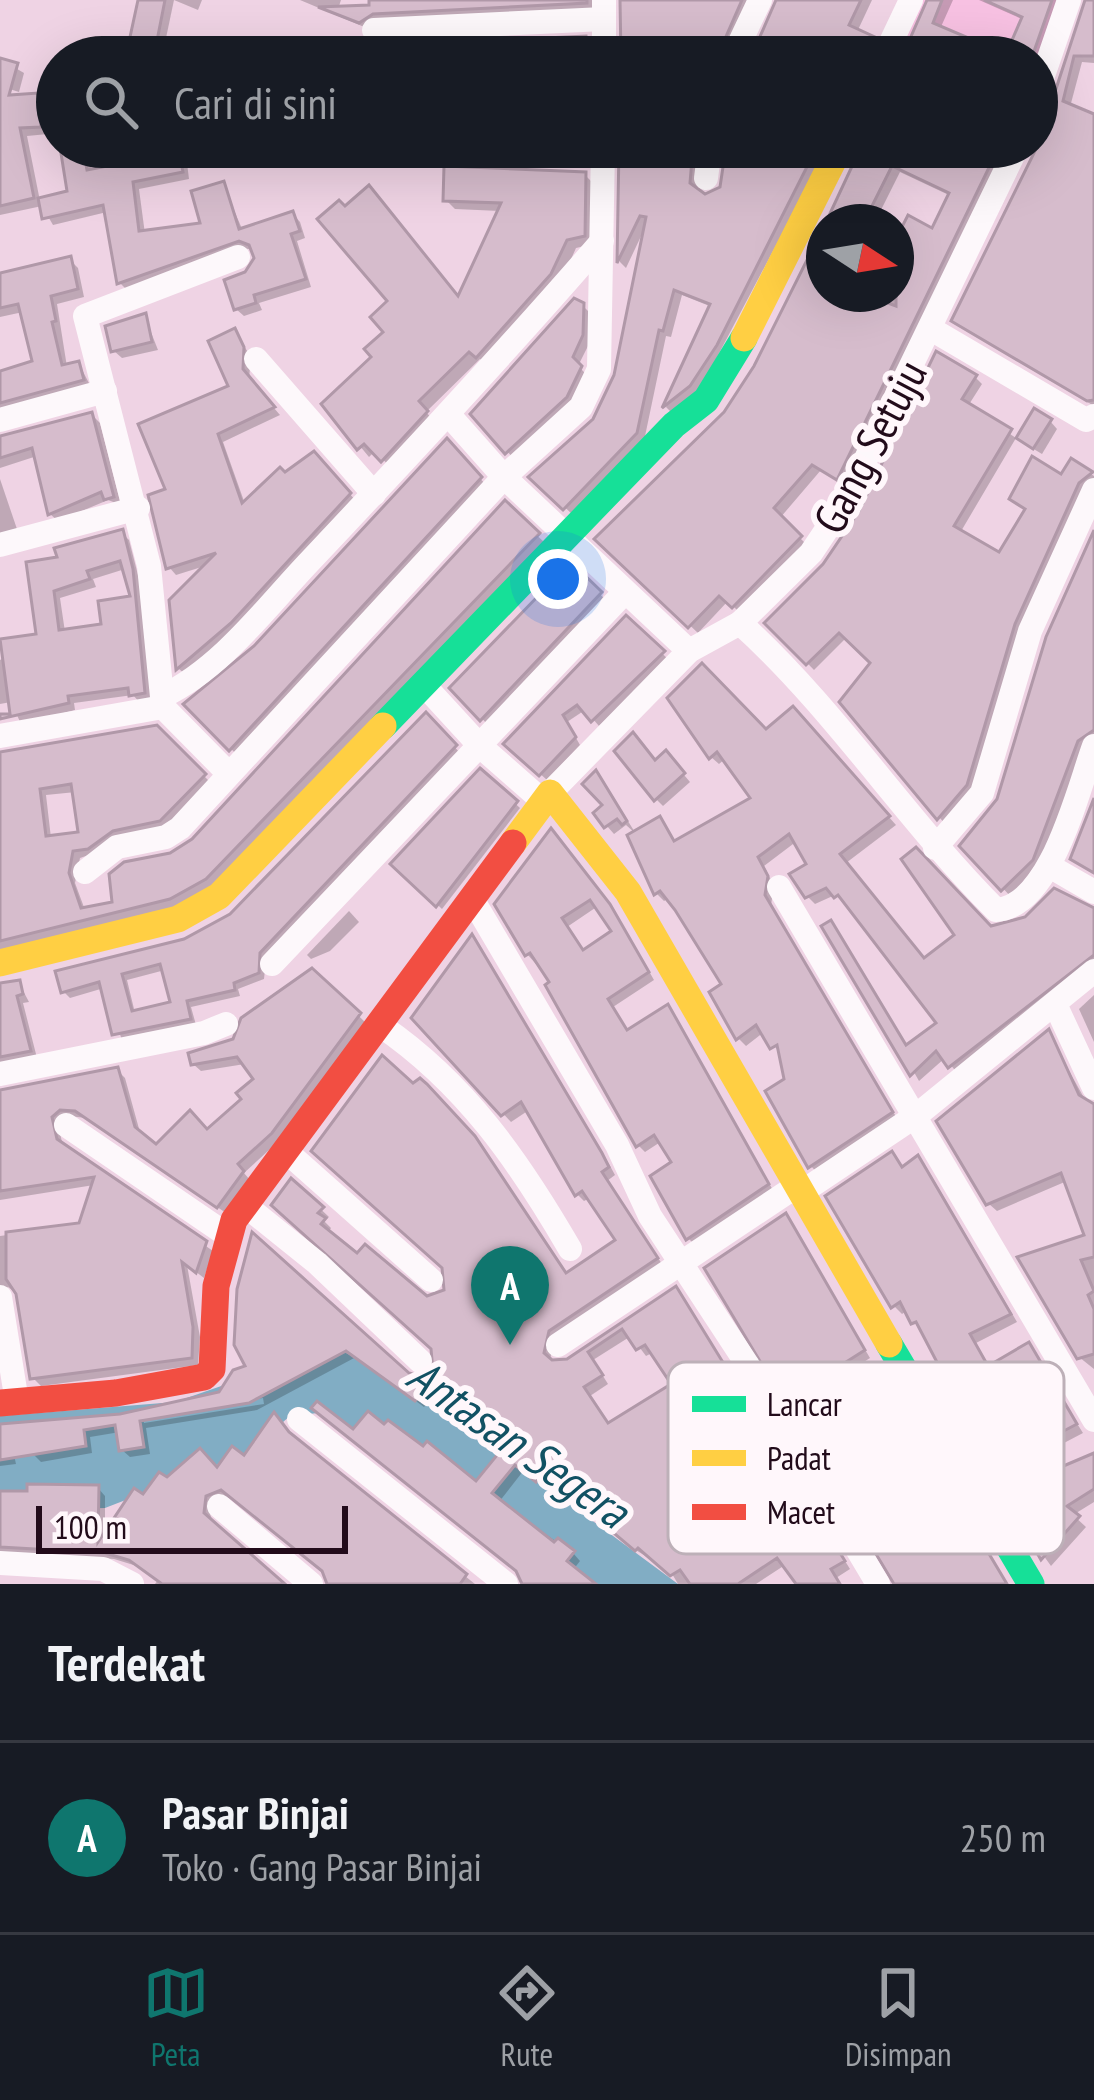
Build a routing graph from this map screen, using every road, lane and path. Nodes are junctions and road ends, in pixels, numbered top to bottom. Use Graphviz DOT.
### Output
graph roads {
  1 [pos="760,0"];
  2 [pos="911,0"];
  3 [pos="1069,0"];
  4 [pos="604,9"];
  5 [pos="374,30"];
  6 [pos="744,36"];
  7 [pos="894,36"];
  8 [pos="1057,36"];
  9 [pos="603,168"];
  10 [pos="707,168"];
  11 [pos="829,168"];
  12 [pos="1007,168"];
  13 [pos="706,178"];
  14 [pos="602,241"];
  15 [pos="238,257"];
  16 [pos="931,329"];
  17 [pos="256,359"];
  18 [pos="104,391"];
  19 [pos="448,415"];
  20 [pos="1094,416"];
  21 [pos="0,420"];
  22 [pos="504,477"];
  23 [pos="1094,490"];
  24 [pos="374,494"];
  25 [pos="138,508"];
  26 [pos="568,536"];
  27 [pos="0,545"];
  28 [pos="624,593"];
  29 [pos="740,623"];
  30 [pos="688,651"];
  31 [pos="424,685"];
  32 [pos="163,702"];
  33 [pos="0,736"];
  34 [pos="480,746"];
  35 [pos="1094,746"];
  36 [pos="227,772"];
  37 [pos="547,798"];
  38 [pos="935,848"];
  39 [pos="1051,867"];
  40 [pos="85,872"];
  41 [pos="779,887"];
  42 [pos="1094,892"];
  43 [pos="474,902"];
  44 [pos="0,963"];
  45 [pos="272,964"];
  46 [pos="1094,971"];
  47 [pos="1055,1004"];
  48 [pos="226,1024"];
  49 [pos="380,1025"];
  50 [pos="0,1074"];
  51 [pos="1094,1088"];
  52 [pos="917,1115"];
  53 [pos="66,1125"];
  54 [pos="288,1153"];
  55 [pos="797,1190"];
  56 [pos="246,1206"];
  57 [pos="227,1235"];
  58 [pos="570,1250"];
  59 [pos="678,1261"];
  60 [pos="431,1280"];
  61 [pos="0,1297"];
  62 [pos="558,1346"];
  63 [pos="420,1361"];
  64 [pos="747,1362"];
  65 [pos="899,1362"];
  66 [pos="1060,1362"];
  67 [pos="1064,1368"];
  68 [pos="8,1403"];
  69 [pos="299,1418"];
  70 [pos="1094,1420"];
  71 [pos="219,1506"];
  72 [pos="860,1554"];
  73 [pos="1013,1554"];
  74 [pos="0,1563"];
  75 [pos="132,1584"];
  76 [pos="311,1584"];
  77 [pos="506,1584"];
  78 [pos="878,1584"];
  79 [pos="1031,1584"];
  1 -- 6 [label="street"];
  2 -- 7 [label="street"];
  3 -- 8 [label="street"];
  4 -- 5 [label="street"];
  9 -- 14 [label="street"];
  10 -- 13 [label="street"];
  11 -- 26 [label="street"];
  12 -- 16 [label="street, Gang Setuju"];
  14 -- 19 [label="street"];
  14 -- 22 [label="street"];
  15 -- 18 [label="street"];
  16 -- 20 [label="street"];
  16 -- 29 [label="street, Gang Setuju"];
  17 -- 24 [label="street"];
  18 -- 21 [label="street"];
  18 -- 25 [label="street"];
  19 -- 22 [label="street"];
  19 -- 24 [label="street"];
  22 -- 26 [label="street"];
  22 -- 36 [label="street"];
  23 -- 38 [label="street"];
  24 -- 32 [label="street"];
  25 -- 27 [label="street"];
  25 -- 32 [label="street"];
  26 -- 28 [label="street"];
  26 -- 31 [label="street"];
  28 -- 30 [label="street"];
  28 -- 34 [label="street"];
  29 -- 30 [label="street, Gang Setuju"];
  29 -- 38 [label="street"];
  30 -- 37 [label="street, Gang Setuju"];
  31 -- 34 [label="street"];
  31 -- 44 [label="street"];
  32 -- 33 [label="street"];
  32 -- 36 [label="street"];
  34 -- 37 [label="street"];
  34 -- 45 [label="street"];
  35 -- 39 [label="street"];
  36 -- 40 [label="street"];
  37 -- 43 [label="street"];
  37 -- 55 [label="street"];
  38 -- 39 [label="street"];
  39 -- 42 [label="street"];
  41 -- 52 [label="street"];
  43 -- 49 [label="street"];
  43 -- 59 [label="street"];
  46 -- 47 [label="street"];
  47 -- 51 [label="street"];
  47 -- 52 [label="street"];
  48 -- 50 [label="street"];
  49 -- 54 [label="street"];
  49 -- 58 [label="street"];
  52 -- 55 [label="street"];
  52 -- 66 [label="street"];
  53 -- 57 [label="street"];
  54 -- 56 [label="street"];
  54 -- 60 [label="street"];
  55 -- 59 [label="street"];
  55 -- 65 [label="street"];
  56 -- 57 [label="street"];
  56 -- 63 [label="street"];
  57 -- 68 [label="street"];
  59 -- 62 [label="street"];
  59 -- 64 [label="street"];
  61 -- 68 [label="street"];
  67 -- 70 [label="street"];
  69 -- 77 [label="street"];
  71 -- 76 [label="street"];
  72 -- 78 [label="street"];
  73 -- 79 [label="street"];
  74 -- 75 [label="street"];
}
